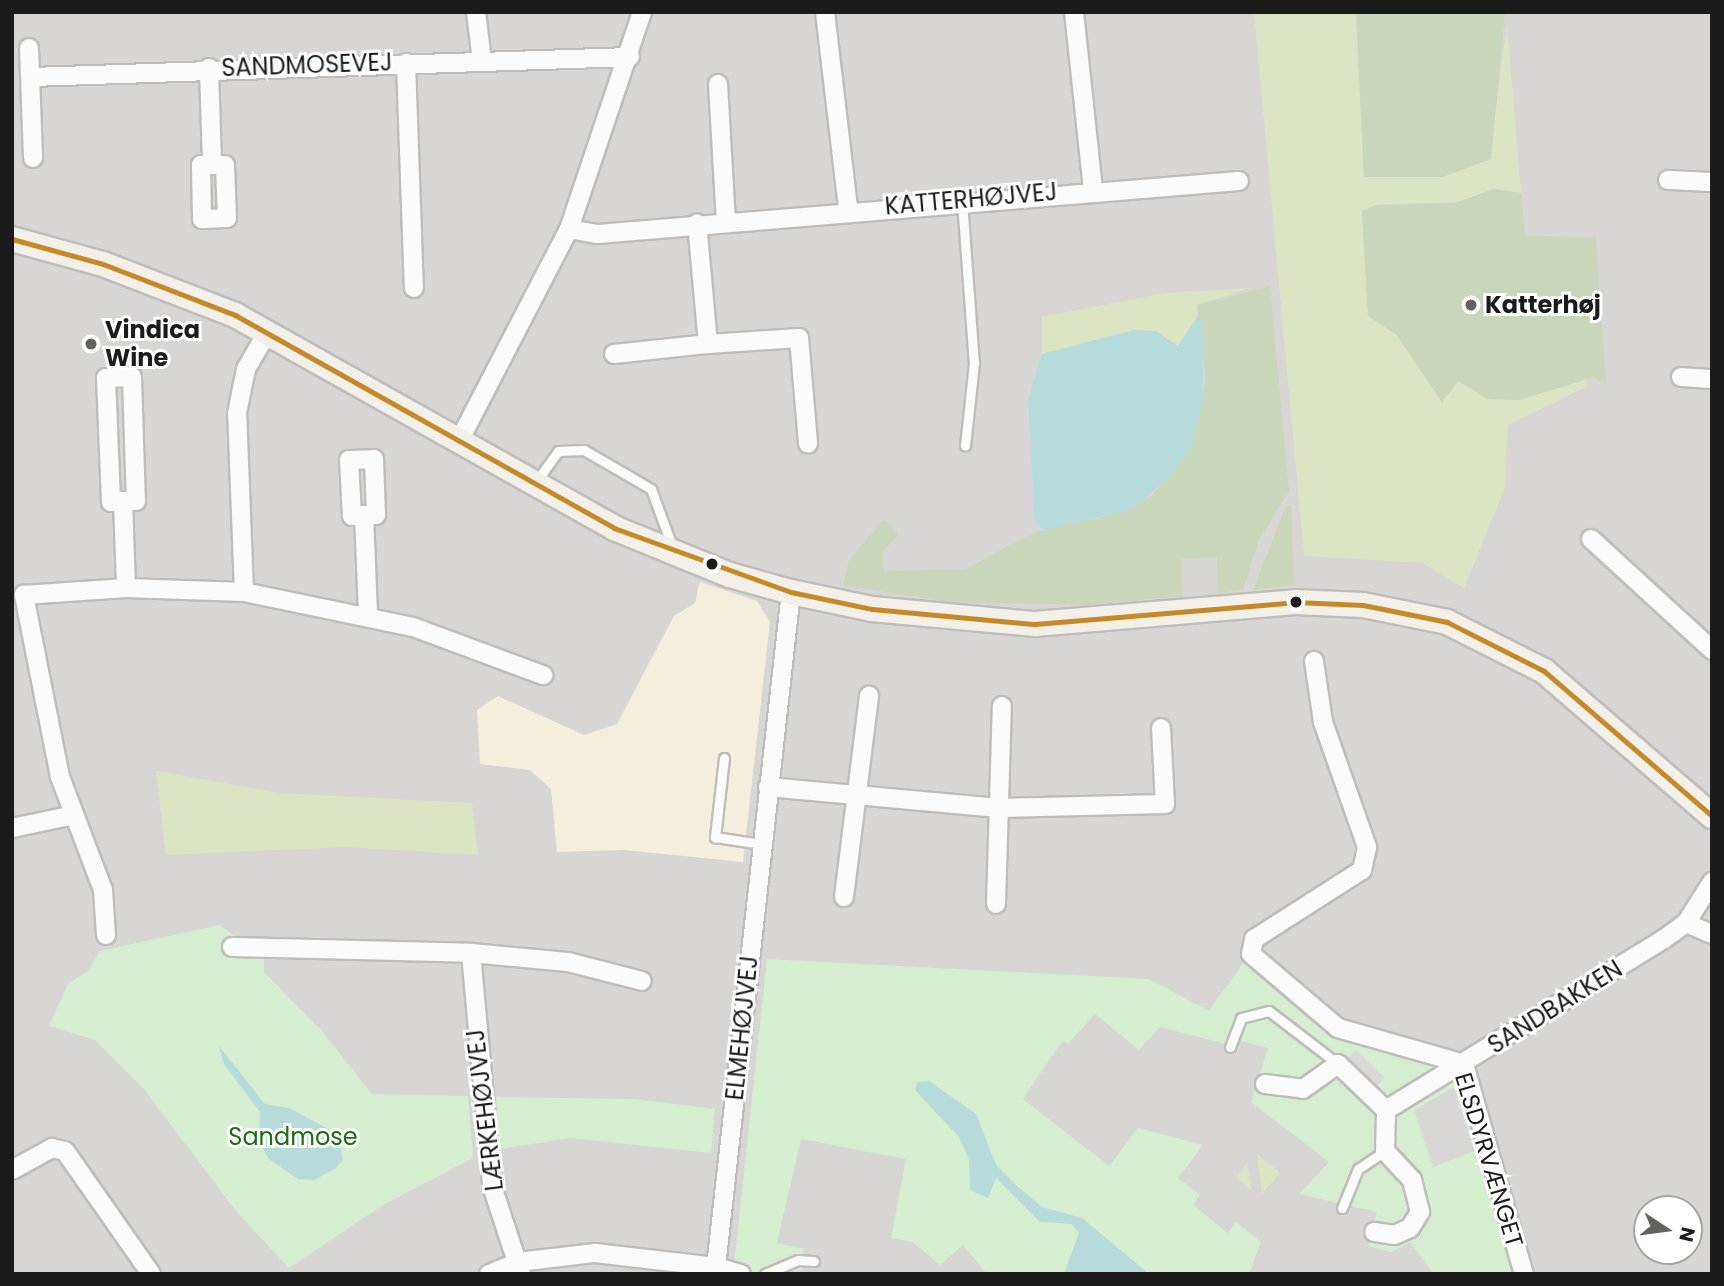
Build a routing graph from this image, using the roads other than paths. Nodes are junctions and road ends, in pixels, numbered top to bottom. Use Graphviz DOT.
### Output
graph roads {
  1 [pos="477,12"];
  2 [pos="642,12"];
  3 [pos="825,12"];
  4 [pos="1074,12"];
  5 [pos="29,48"];
  6 [pos="630,57"];
  7 [pos="482,61"];
  8 [pos="405,63"];
  9 [pos="209,68"];
  10 [pos="30,77"];
  11 [pos="718,84"];
  12 [pos="33,158"];
  13 [pos="212,165"];
  14 [pos="1668,180"];
  15 [pos="1239,181"];
  16 [pos="1712,182"];
  17 [pos="1093,190"];
  18 [pos="962,200"];
  19 [pos="848,209"];
  20 [pos="726,221"];
  21 [pos="697,224"];
  22 [pos="569,229"];
  23 [pos="12,239"];
  24 [pos="414,288"];
  25 [pos="268,331"];
  26 [pos="708,345"];
  27 [pos="614,354"];
  28 [pos="1681,377"];
  29 [pos="1712,379"];
  30 [pos="459,441"];
  31 [pos="808,444"];
  32 [pos="965,446"];
  33 [pos="534,485"];
  34 [pos="122,501"];
  35 [pos="363,515"];
  36 [pos="1591,538"];
  37 [pos="674,553"];
  38 [pos="126,588"];
  39 [pos="244,592"];
  40 [pos="791,592"];
  41 [pos="18,599"];
  42 [pos="368,616"];
  43 [pos="1712,650"];
  44 [pos="1314,661"];
  45 [pos="543,675"];
  46 [pos="869,696"];
  47 [pos="1002,706"];
  48 [pos="1161,728"];
  49 [pos="724,758"];
  50 [pos="768,787"];
  51 [pos="857,797"];
  52 [pos="999,808"];
  53 [pos="74,815"];
  54 [pos="1712,816"];
  55 [pos="12,828"];
  56 [pos="762,844"];
  57 [pos="1712,882"];
  58 [pos="844,897"];
  59 [pos="996,904"];
  60 [pos="1686,923"];
  61 [pos="1712,934"];
  62 [pos="106,935"];
  63 [pos="232,947"];
  64 [pos="471,953"];
  65 [pos="642,981"];
  66 [pos="1230,1047"];
  67 [pos="1338,1064"];
  68 [pos="1464,1064"];
  69 [pos="1265,1084"];
  70 [pos="1386,1110"];
  71 [pos="1385,1151"];
  72 [pos="12,1170"];
  73 [pos="1342,1208"];
  74 [pos="1374,1232"];
  75 [pos="814,1261"];
  76 [pos="716,1267"];
  77 [pos="519,1268"];
  78 [pos="151,1274"];
  79 [pos="489,1274"];
  80 [pos="741,1274"];
  81 [pos="765,1274"];
  82 [pos="1524,1274"];
  1 -- 7 [label="street"];
  2 -- 6 [label="street"];
  3 -- 19 [label="street"];
  4 -- 17 [label="street, KATTERHØJVEJ"];
  5 -- 10 [label="street"];
  6 -- 7 [label="street, SANDMOSEVEJ"];
  6 -- 22 [label="street"];
  7 -- 8 [label="street, SANDMOSEVEJ"];
  8 -- 9 [label="street, SANDMOSEVEJ"];
  8 -- 24 [label="street, SANDMOSEVEJ"];
  9 -- 10 [label="street, SANDMOSEVEJ"];
  9 -- 13 [label="street, SANDMOSEVEJ"];
  10 -- 12 [label="street"];
  11 -- 20 [label="street"];
  14 -- 16 [label="street"];
  15 -- 17 [label="street, KATTERHØJVEJ"];
  17 -- 18 [label="street, KATTERHØJVEJ"];
  18 -- 19 [label="street, KATTERHØJVEJ"];
  18 -- 32 [label="lane"];
  19 -- 20 [label="street, KATTERHØJVEJ"];
  20 -- 21 [label="street, KATTERHØJVEJ"];
  21 -- 22 [label="street, KATTERHØJVEJ"];
  21 -- 26 [label="street"];
  22 -- 30 [label="street"];
  23 -- 25 [label="street"];
  25 -- 30 [label="street"];
  25 -- 39 [label="street"];
  26 -- 27 [label="street"];
  26 -- 31 [label="street"];
  28 -- 29 [label="street"];
  30 -- 33 [label="street"];
  33 -- 37 [label="street"];
  33 -- 37 [label="lane"];
  34 -- 34 [label="street"];
  34 -- 38 [label="street"];
  35 -- 42 [label="street"];
  36 -- 43 [label="street"];
  37 -- 40 [label="street"];
  38 -- 39 [label="street"];
  38 -- 41 [label="street"];
  39 -- 42 [label="street"];
  40 -- 50 [label="street, ELMEHØJVEJ"];
  40 -- 54 [label="street"];
  41 -- 53 [label="street"];
  42 -- 45 [label="street"];
  44 -- 68 [label="street, ELSDYRVÆNGET"];
  46 -- 51 [label="street"];
  47 -- 52 [label="street"];
  48 -- 52 [label="street"];
  49 -- 56 [label="lane"];
  50 -- 51 [label="street"];
  50 -- 56 [label="street, ELMEHØJVEJ"];
  51 -- 52 [label="street"];
  51 -- 58 [label="street"];
  52 -- 59 [label="street"];
  53 -- 55 [label="street"];
  53 -- 62 [label="street"];
  56 -- 76 [label="street, ELMEHØJVEJ"];
  57 -- 60 [label="street, SANDBAKKEN"];
  60 -- 61 [label="street"];
  60 -- 68 [label="street, SANDBAKKEN"];
  63 -- 64 [label="street"];
  64 -- 65 [label="street"];
  64 -- 77 [label="street, LÆRKEHØJVEJ"];
  66 -- 67 [label="lane"];
  67 -- 69 [label="street"];
  67 -- 70 [label="street"];
  68 -- 70 [label="street, SANDBAKKEN"];
  68 -- 82 [label="street, ELSDYRVÆNGET"];
  70 -- 71 [label="street"];
  71 -- 73 [label="lane"];
  71 -- 74 [label="street"];
  72 -- 78 [label="street"];
  75 -- 81 [label="lane"];
  76 -- 77 [label="street"];
  76 -- 80 [label="street"];
  77 -- 79 [label="street"];
}
